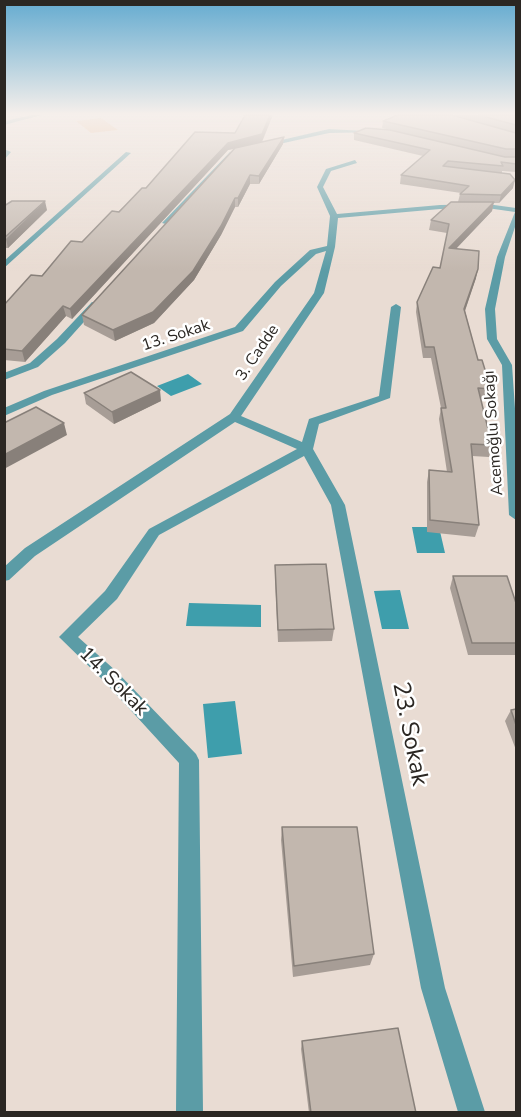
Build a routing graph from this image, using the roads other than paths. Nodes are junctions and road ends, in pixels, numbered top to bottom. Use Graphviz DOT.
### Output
graph roads {
  1 [pos="112,167"];
  2 [pos="219,167"];
  3 [pos="338,167"];
  4 [pos="516,212"];
  5 [pos="334,216"];
  6 [pos="163,227"];
  7 [pos="331,247"];
  8 [pos="4,266"];
  9 [pos="100,297"];
  10 [pos="396,307"];
  11 [pos="4,377"];
  12 [pos="4,413"];
  13 [pos="234,417"];
  14 [pos="307,449"];
  15 [pos="516,515"];
  16 [pos="30,552"];
  17 [pos="4,567"];
  18 [pos="4,576"];
  19 [pos="189,1113"];
  20 [pos="471,1113"];
  1 -- 8 [label="street"];
  2 -- 6 [label="street"];
  3 -- 5 [label="street"];
  4 -- 5 [label="street"];
  4 -- 15 [label="street, Acemoğlu Sokağı"];
  5 -- 7 [label="street, 3. Cadde"];
  7 -- 12 [label="street, 13. Sokak"];
  7 -- 13 [label="street, 3. Cadde"];
  9 -- 11 [label="street"];
  10 -- 14 [label="street"];
  13 -- 14 [label="street"];
  13 -- 16 [label="street, 3. Cadde"];
  14 -- 19 [label="street, 14. Sokak"];
  14 -- 20 [label="street, 23. Sokak"];
  16 -- 17 [label="street"];
  16 -- 18 [label="street, 3. Cadde"];
}
